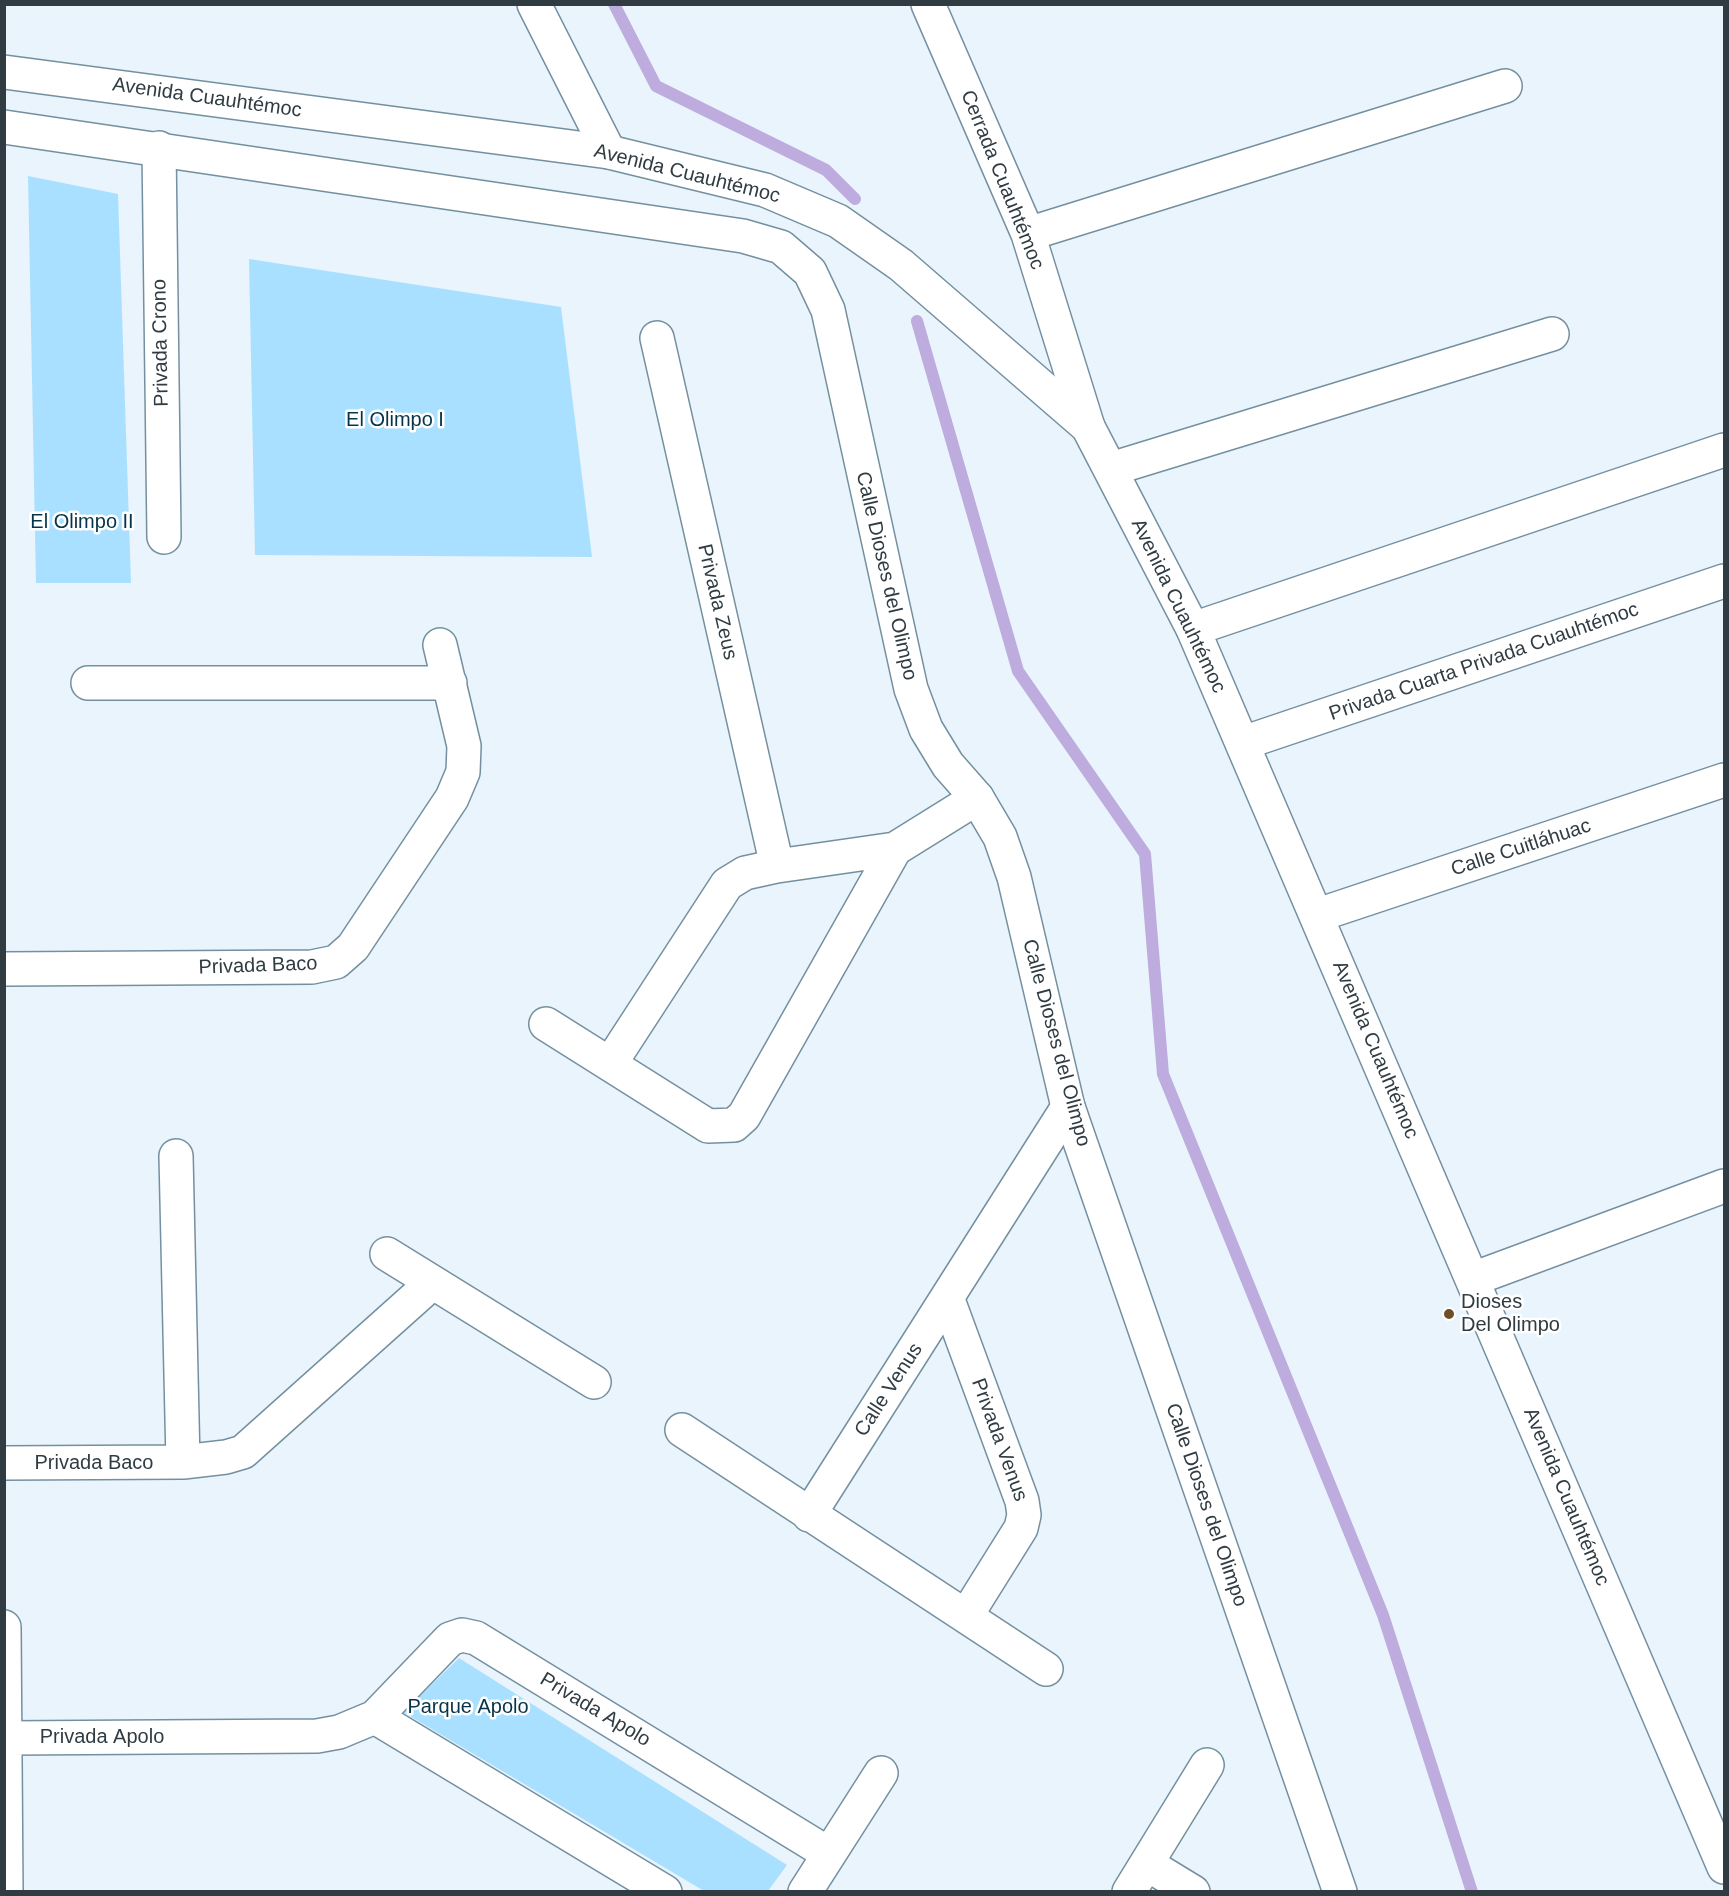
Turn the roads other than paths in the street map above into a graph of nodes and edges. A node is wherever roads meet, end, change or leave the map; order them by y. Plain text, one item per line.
1 (534, 4) edge
2 (928, 4) edge
3 (4, 72) edge
4 (1505, 86) dead end
5 (4, 127) edge
6 (159, 148) junction
7 (609, 152) junction
8 (1028, 234) junction
9 (1552, 334) dead end
10 (657, 338) dead end
11 (1088, 427) junction
12 (1725, 450) edge
13 (1111, 469) junction
14 (164, 537) dead end
15 (1725, 581) edge
16 (1193, 629) junction
17 (440, 645) dead end
18 (88, 683) dead end
19 (450, 683) junction
20 (1243, 743) junction
21 (1725, 780) edge
22 (977, 798) junction
23 (895, 849) junction
24 (777, 866) junction
25 (1318, 915) junction
26 (4, 969) edge
27 (546, 1024) dead end
28 (610, 1065) junction
29 (1068, 1107) junction
30 (176, 1156) dead end
31 (1725, 1186) edge
32 (387, 1254) dead end
33 (1473, 1279) junction
34 (432, 1283) junction
35 (948, 1300) junction
36 (594, 1382) dead end
37 (682, 1430) dead end
38 (183, 1462) junction
39 (4, 1463) edge
40 (809, 1515) junction
41 (966, 1616) junction
42 (4, 1627) edge
43 (1046, 1670) dead end
44 (375, 1718) junction
45 (7, 1738) junction
46 (1207, 1765) dead end
47 (881, 1773) dead end
48 (829, 1854) junction
49 (1147, 1864) junction
50 (1725, 1867) edge
51 (6, 1892) edge
52 (665, 1892) edge
53 (805, 1892) edge
54 (1129, 1892) edge
55 (1193, 1892) edge
56 (1340, 1892) edge

1 - 7 street
2 - 8 street, Cerrada Cuauhtémoc
3 - 7 street, Avenida Cuauhtémoc
4 - 8 street
5 - 6 street
6 - 14 street, Privada Crono
6 - 22 street, Calle Dioses del Olimpo
7 - 11 street, Avenida Cuauhtémoc
8 - 11 street, Cerrada Cuauhtémoc
9 - 13 street
10 - 24 street, Privada Zeus
11 - 13 street, Avenida Cuauhtémoc
12 - 16 street
13 - 16 street, Avenida Cuauhtémoc
15 - 20 street, Privada Cuarta Privada Cuauhtémoc
16 - 20 street, Avenida Cuauhtémoc
17 - 19 street, Privada Baco
18 - 19 street
19 - 26 street, Privada Baco
20 - 25 street, Avenida Cuauhtémoc
21 - 25 street, Calle Cuitláhuac
22 - 23 street
22 - 29 street, Calle Dioses del Olimpo
23 - 24 street
23 - 28 street
24 - 28 street
25 - 33 street, Avenida Cuauhtémoc
27 - 28 street
29 - 35 street, Calle Venus
29 - 56 street, Calle Dioses del Olimpo
30 - 38 street, Privada Baco
31 - 33 street
32 - 34 street
33 - 50 street, Avenida Cuauhtémoc
34 - 36 street
34 - 38 street, Privada Baco
35 - 40 street, Calle Venus
35 - 41 street, Privada Venus
37 - 40 street
38 - 39 street, Privada Baco
40 - 41 street
41 - 43 street
42 - 45 street
44 - 45 street, Privada Apolo
44 - 48 street, Privada Apolo
44 - 52 street
45 - 51 street
46 - 49 street
47 - 48 street
48 - 53 street
49 - 54 street
49 - 55 street

